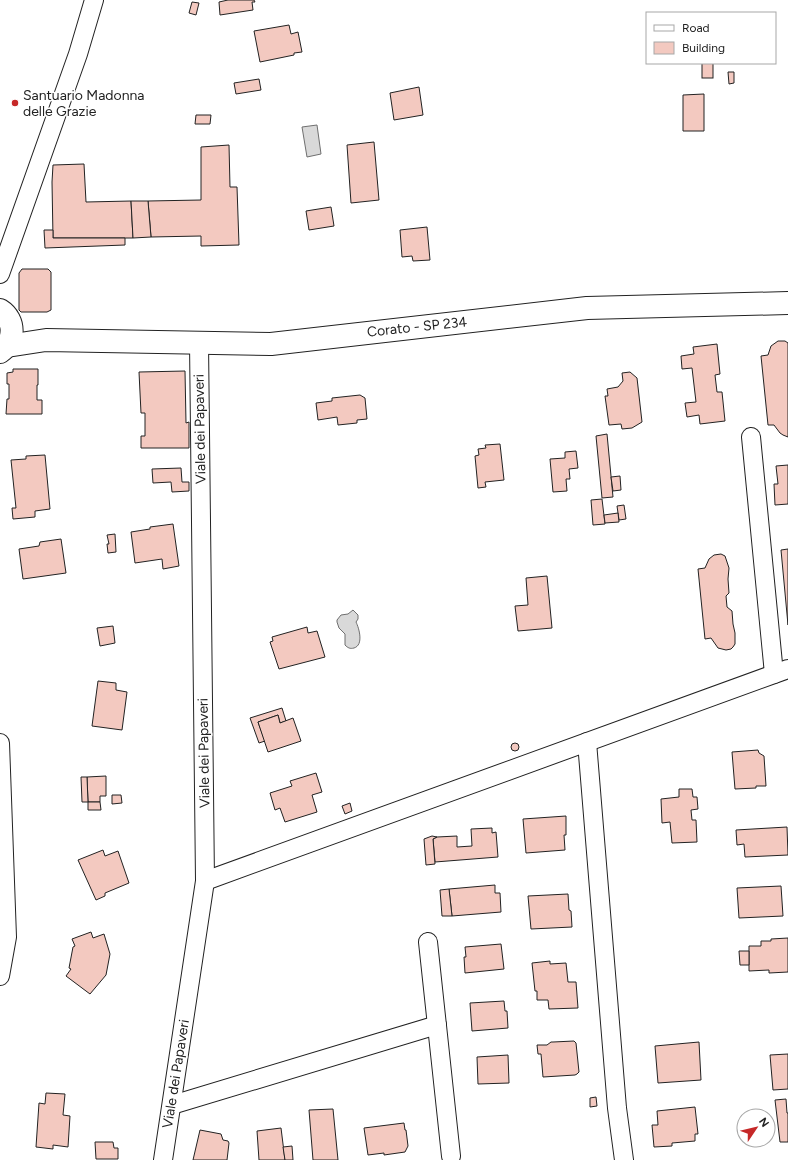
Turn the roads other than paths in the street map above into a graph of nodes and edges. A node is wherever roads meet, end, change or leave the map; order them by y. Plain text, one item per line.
1 (94, 0) edge
2 (0, 274) edge
3 (788, 302) edge
4 (3, 311) edge
5 (46, 340) junction
6 (199, 342) junction
7 (3, 349) edge
8 (751, 437) dead end
9 (781, 672) edge
10 (588, 742) junction
11 (0, 743) edge
12 (2, 846) edge
13 (205, 881) junction
14 (428, 942) dead end
15 (0, 976) edge
16 (437, 1025) junction
17 (172, 1105) junction
18 (451, 1156) dead end
19 (163, 1160) edge
20 (624, 1160) edge

1 - 2 street
3 - 6 main road, Corato - SP 234
4 - 5 main road, Corato - SP 234
4 - 7 main road, Corato - SP 234
5 - 6 main road, Corato - SP 234
5 - 7 main road, Corato - SP 234
6 - 13 street, Viale dei Papaveri
8 - 9 street
9 - 10 street
10 - 13 street
10 - 20 street
11 - 12 street
12 - 15 street
13 - 17 street, Viale dei Papaveri
14 - 16 street
16 - 17 street
16 - 18 street
17 - 19 street, Viale dei Papaveri

